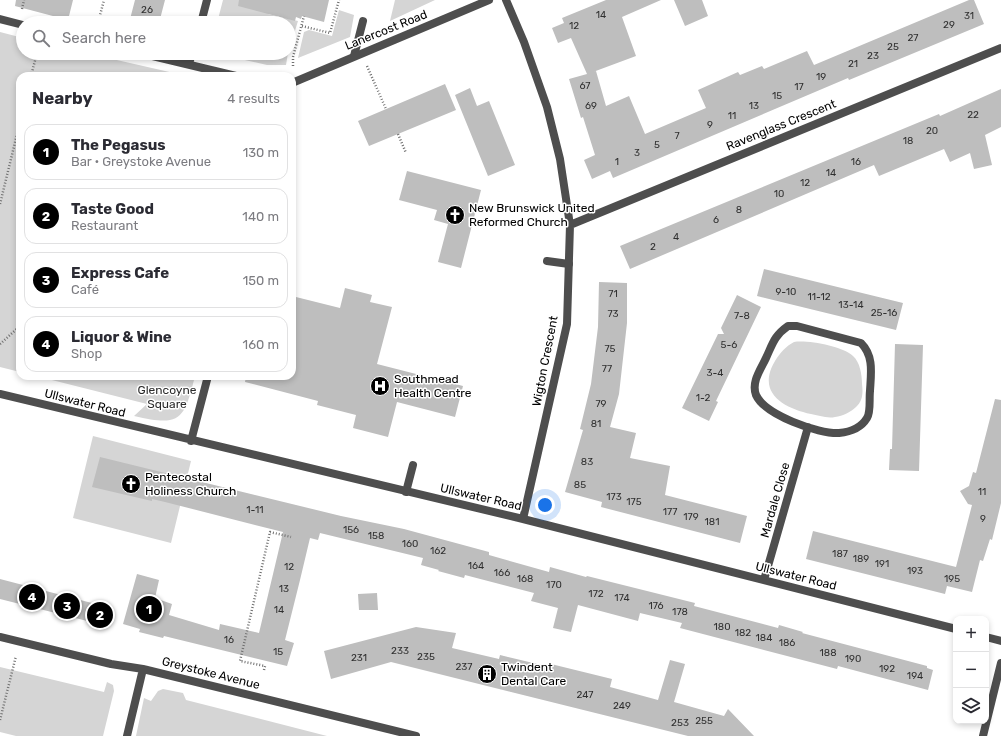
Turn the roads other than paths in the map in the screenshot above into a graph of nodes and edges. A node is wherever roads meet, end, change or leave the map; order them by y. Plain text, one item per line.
1 (208, 0) edge
2 (489, 0) edge
3 (506, 0) edge
4 (203, 16) edge
5 (0, 19) edge
6 (363, 21) dead end
7 (16, 23) edge
8 (1001, 48) edge
9 (358, 54) junction
10 (171, 60) edge
11 (190, 60) edge
12 (189, 64) junction
13 (220, 72) edge
14 (296, 81) edge
15 (570, 225) junction
16 (547, 261) dead end
17 (569, 264) junction
18 (207, 380) edge
19 (0, 394) edge
20 (808, 427) junction
21 (191, 441) junction
22 (413, 465) dead end
23 (406, 492) junction
24 (524, 519) junction
25 (764, 580) junction
26 (953, 628) edge
27 (0, 637) edge
28 (989, 638) edge
29 (1001, 641) edge
30 (1001, 663) edge
31 (143, 669) junction
32 (126, 736) edge
33 (416, 736) edge
34 (983, 736) edge

1 - 4 street
2 - 9 street, Lanercost Road
3 - 15 street, Wigton Crescent
5 - 7 street
6 - 9 street
8 - 15 street, Ravenglass Crescent
9 - 14 street, Lanercost Road
10 - 12 street
11 - 12 street
12 - 13 street
15 - 17 street, Wigton Crescent
16 - 17 street
17 - 24 street, Wigton Crescent
18 - 21 street
19 - 21 street, Ullswater Road
20 - 20 street
20 - 25 street, Mardale Close
21 - 23 street, Ullswater Road
22 - 23 street
23 - 24 street, Ullswater Road
24 - 25 street, Ullswater Road
25 - 26 street, Ullswater Road
27 - 31 street, Greystoke Avenue
28 - 29 street
30 - 34 street
31 - 32 street
31 - 33 street, Greystoke Avenue

